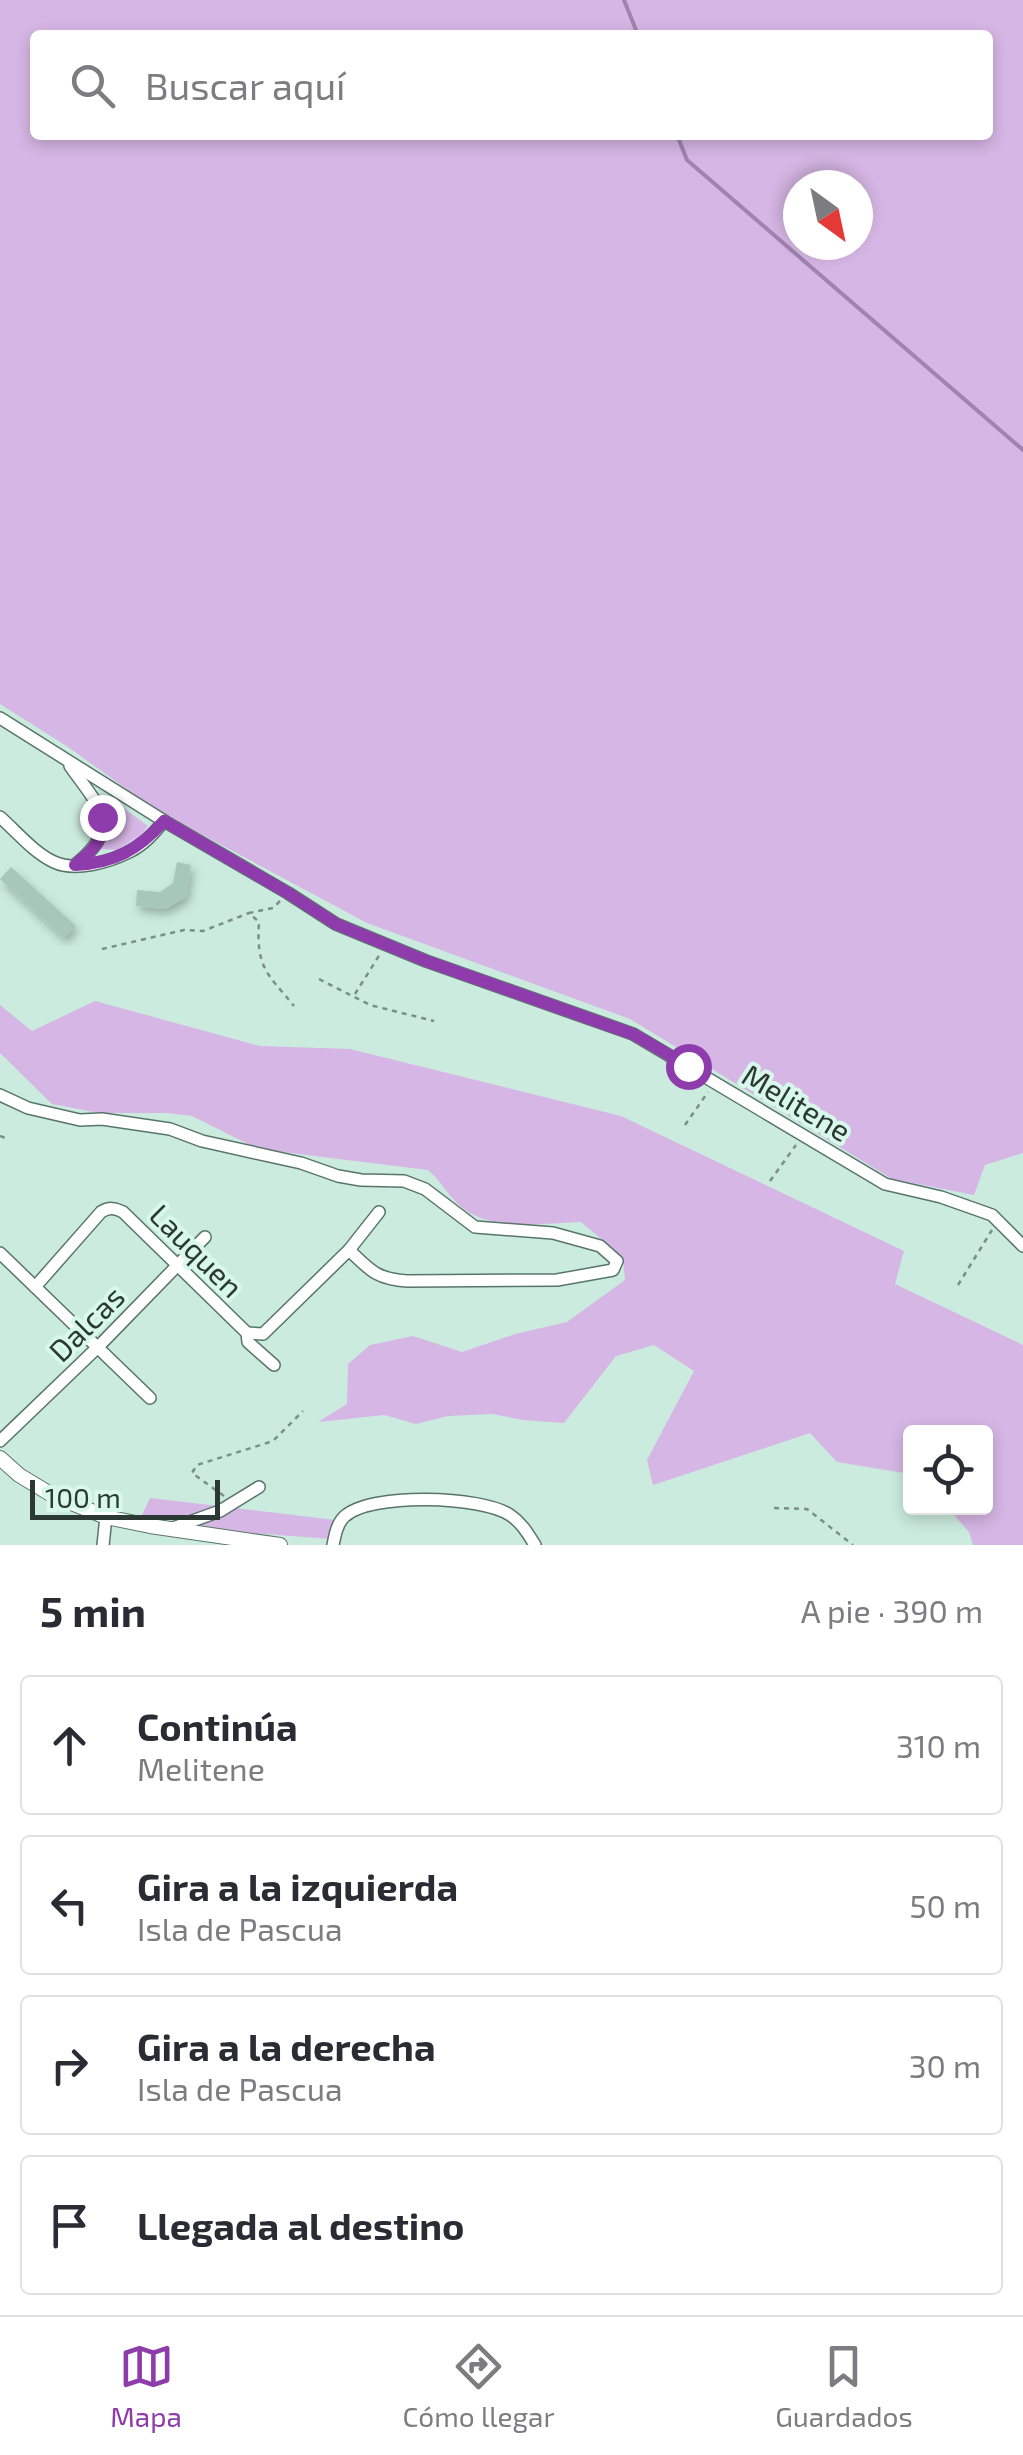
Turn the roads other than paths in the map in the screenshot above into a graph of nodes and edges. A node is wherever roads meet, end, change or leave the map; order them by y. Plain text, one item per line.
1 (0, 718) edge
2 (65, 759) junction
3 (0, 817) edge
4 (164, 821) junction
5 (75, 865) junction
6 (0, 1095) edge
7 (379, 1212) dead end
8 (205, 1237) dead end
9 (1023, 1246) edge
10 (348, 1250) junction
11 (0, 1253) edge
12 (178, 1265) junction
13 (35, 1286) junction
14 (246, 1333) junction
15 (98, 1347) junction
16 (274, 1365) dead end
17 (150, 1398) dead end
18 (0, 1441) edge
19 (0, 1458) edge
20 (259, 1487) dead end
21 (106, 1517) junction
22 (173, 1528) junction
23 (103, 1545) edge
24 (280, 1545) edge
25 (333, 1545) edge
26 (535, 1545) edge

1 - 2 street, Melitene
2 - 4 street, Melitene
2 - 5 street
3 - 5 street
4 - 5 street
4 - 9 street, Melitene
6 - 10 street
7 - 10 street
8 - 12 street, Dalcas
10 - 14 street
11 - 13 street
12 - 13 street, Lauquen
12 - 14 street, Lauquen
12 - 15 street, Dalcas
13 - 15 street
14 - 16 street, Lauquen
15 - 17 street
15 - 18 street, Dalcas
19 - 21 street
20 - 22 street
21 - 22 street
21 - 23 street
22 - 24 street
25 - 26 street

